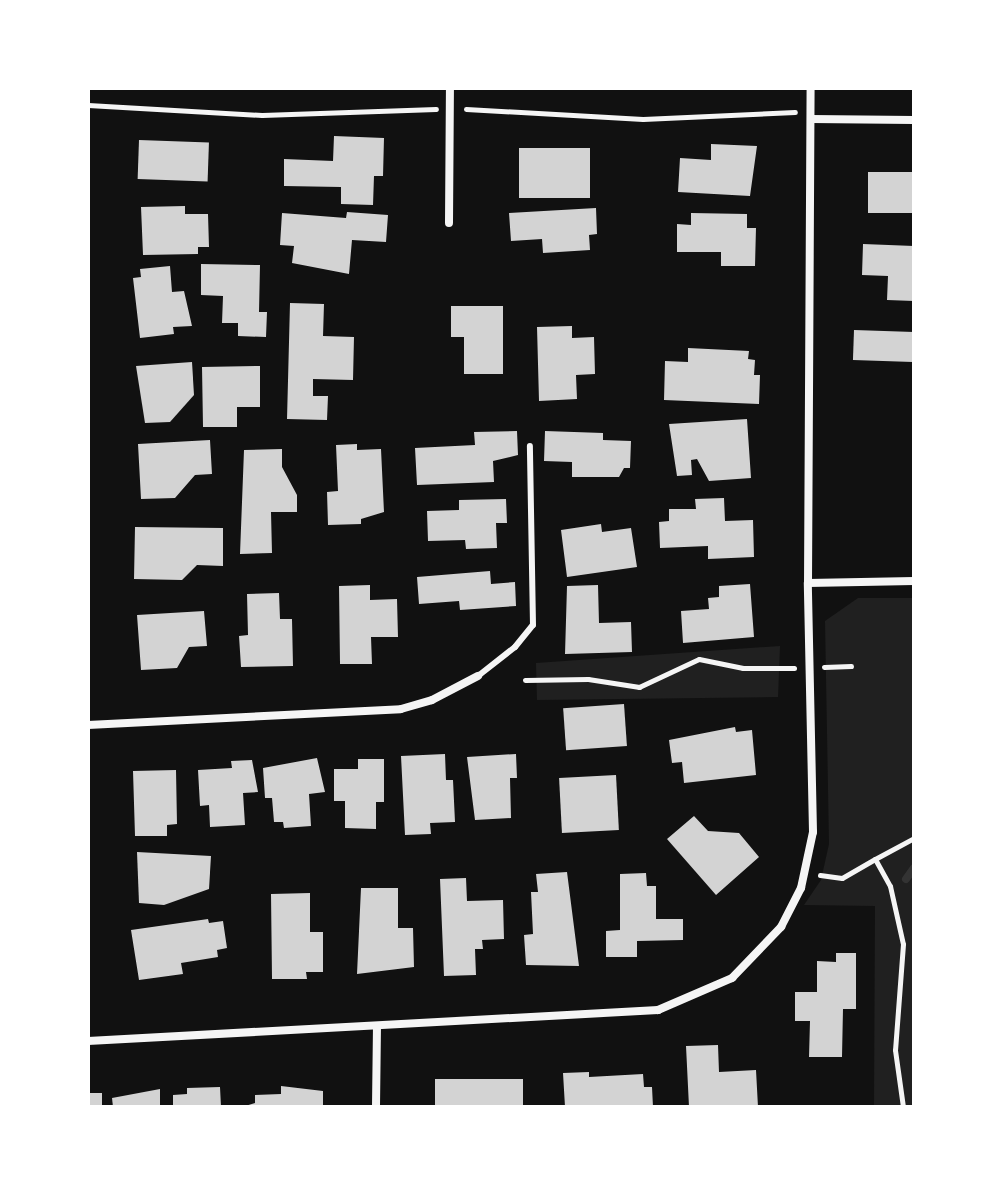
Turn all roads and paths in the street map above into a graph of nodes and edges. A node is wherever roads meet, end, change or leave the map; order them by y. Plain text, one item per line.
1 (450, 88) edge
2 (811, 88) edge
3 (811, 119) junction
4 (914, 120) edge
5 (449, 223) dead end
6 (530, 446) dead end
7 (914, 581) edge
8 (808, 583) junction
9 (851, 666) dead end
10 (810, 667) junction
11 (478, 676) joint
12 (525, 680) dead end
13 (88, 725) edge
14 (914, 838) edge
15 (875, 859) junction
16 (806, 871) junction
17 (377, 1026) junction
18 (88, 1041) edge
19 (376, 1107) edge
20 (903, 1107) edge

1 - 5 street
2 - 3 street
3 - 4 street
3 - 8 street
6 - 11 lane
7 - 8 street
8 - 10 street
9 - 10 path
10 - 12 path
10 - 16 street
11 - 13 street
14 - 15 path
15 - 16 path
15 - 20 path
16 - 17 street
17 - 18 street
17 - 19 street

